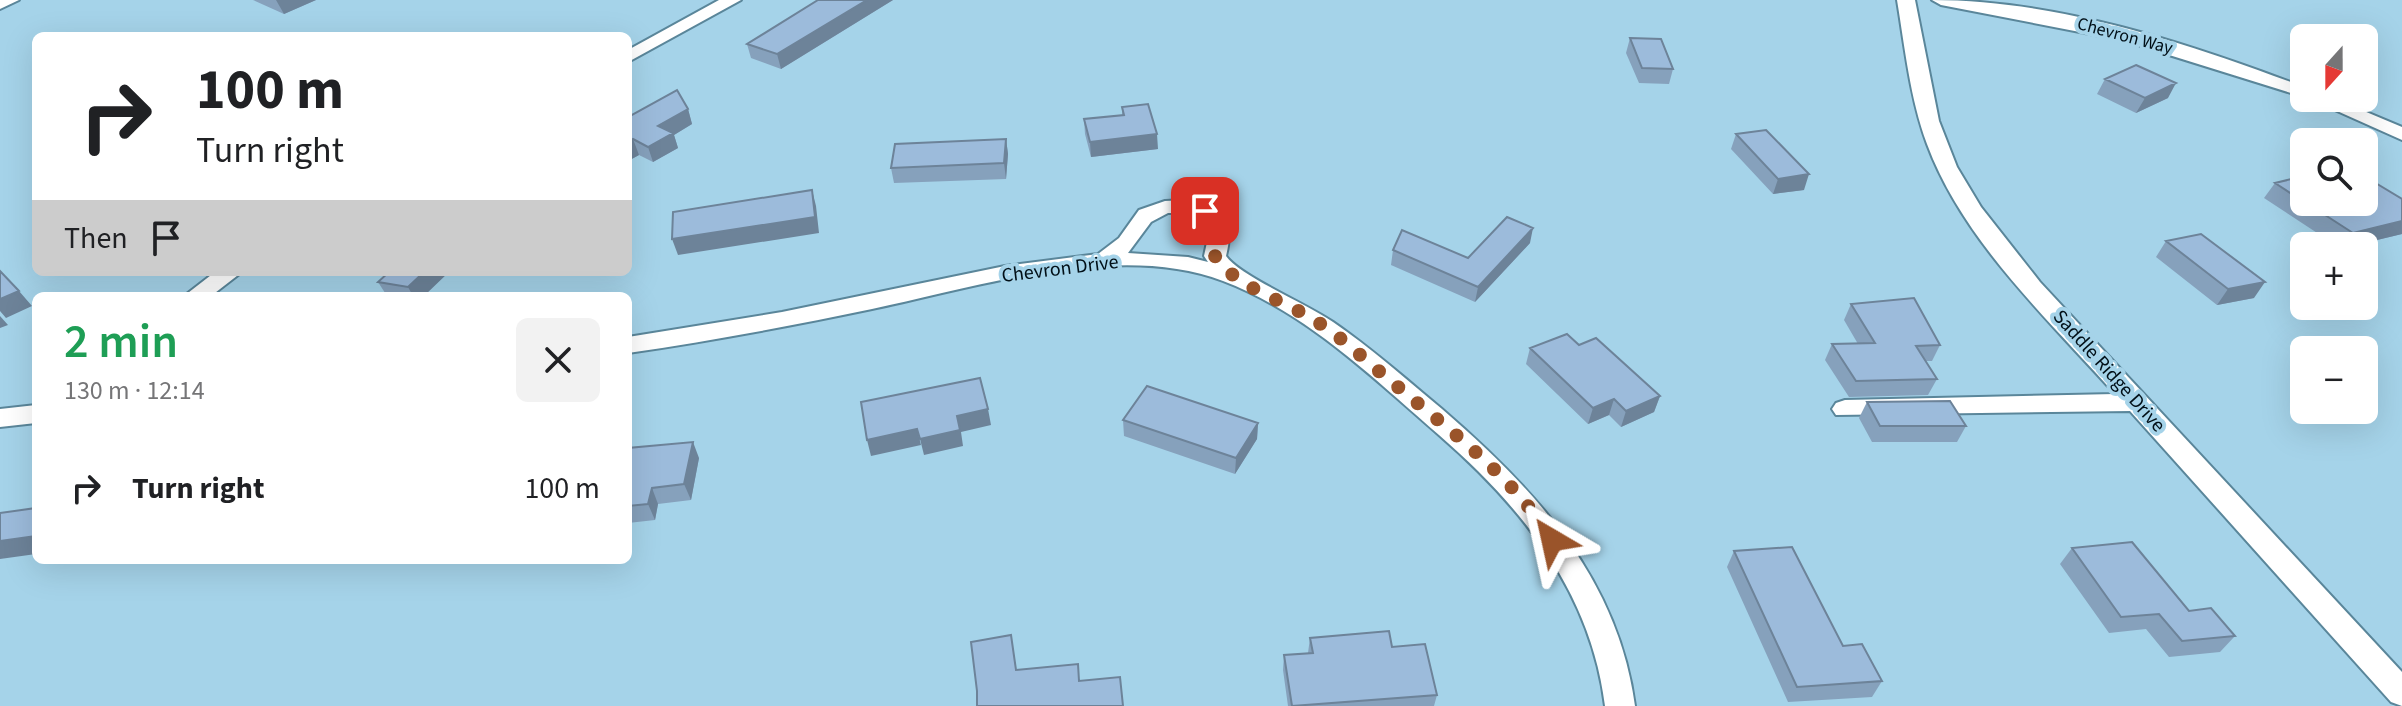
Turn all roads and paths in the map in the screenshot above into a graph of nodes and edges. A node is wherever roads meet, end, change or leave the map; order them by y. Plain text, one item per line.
1 (10, 0) edge
2 (732, 0) edge
3 (1906, 0) edge
4 (1941, 0) edge
5 (0, 4) edge
6 (632, 55) edge
7 (2290, 88) edge
8 (2350, 112) edge
9 (2402, 134) edge
10 (1104, 260) junction
11 (1227, 274) junction
12 (225, 276) edge
13 (201, 292) edge
14 (632, 344) edge
15 (2137, 402) junction
16 (1845, 409) dead end
17 (32, 414) edge
18 (0, 418) edge
19 (2402, 693) edge
20 (1620, 706) edge

1 - 5 street
2 - 6 street
3 - 15 street, Saddle Ridge Drive
4 - 7 street, Chevron Way
8 - 9 street
10 - 11 street, Chevron Drive
10 - 11 street
10 - 14 street, Chevron Drive
11 - 20 street, Chevron Drive
12 - 13 street
15 - 16 street
15 - 19 street, Saddle Ridge Drive
17 - 18 street

